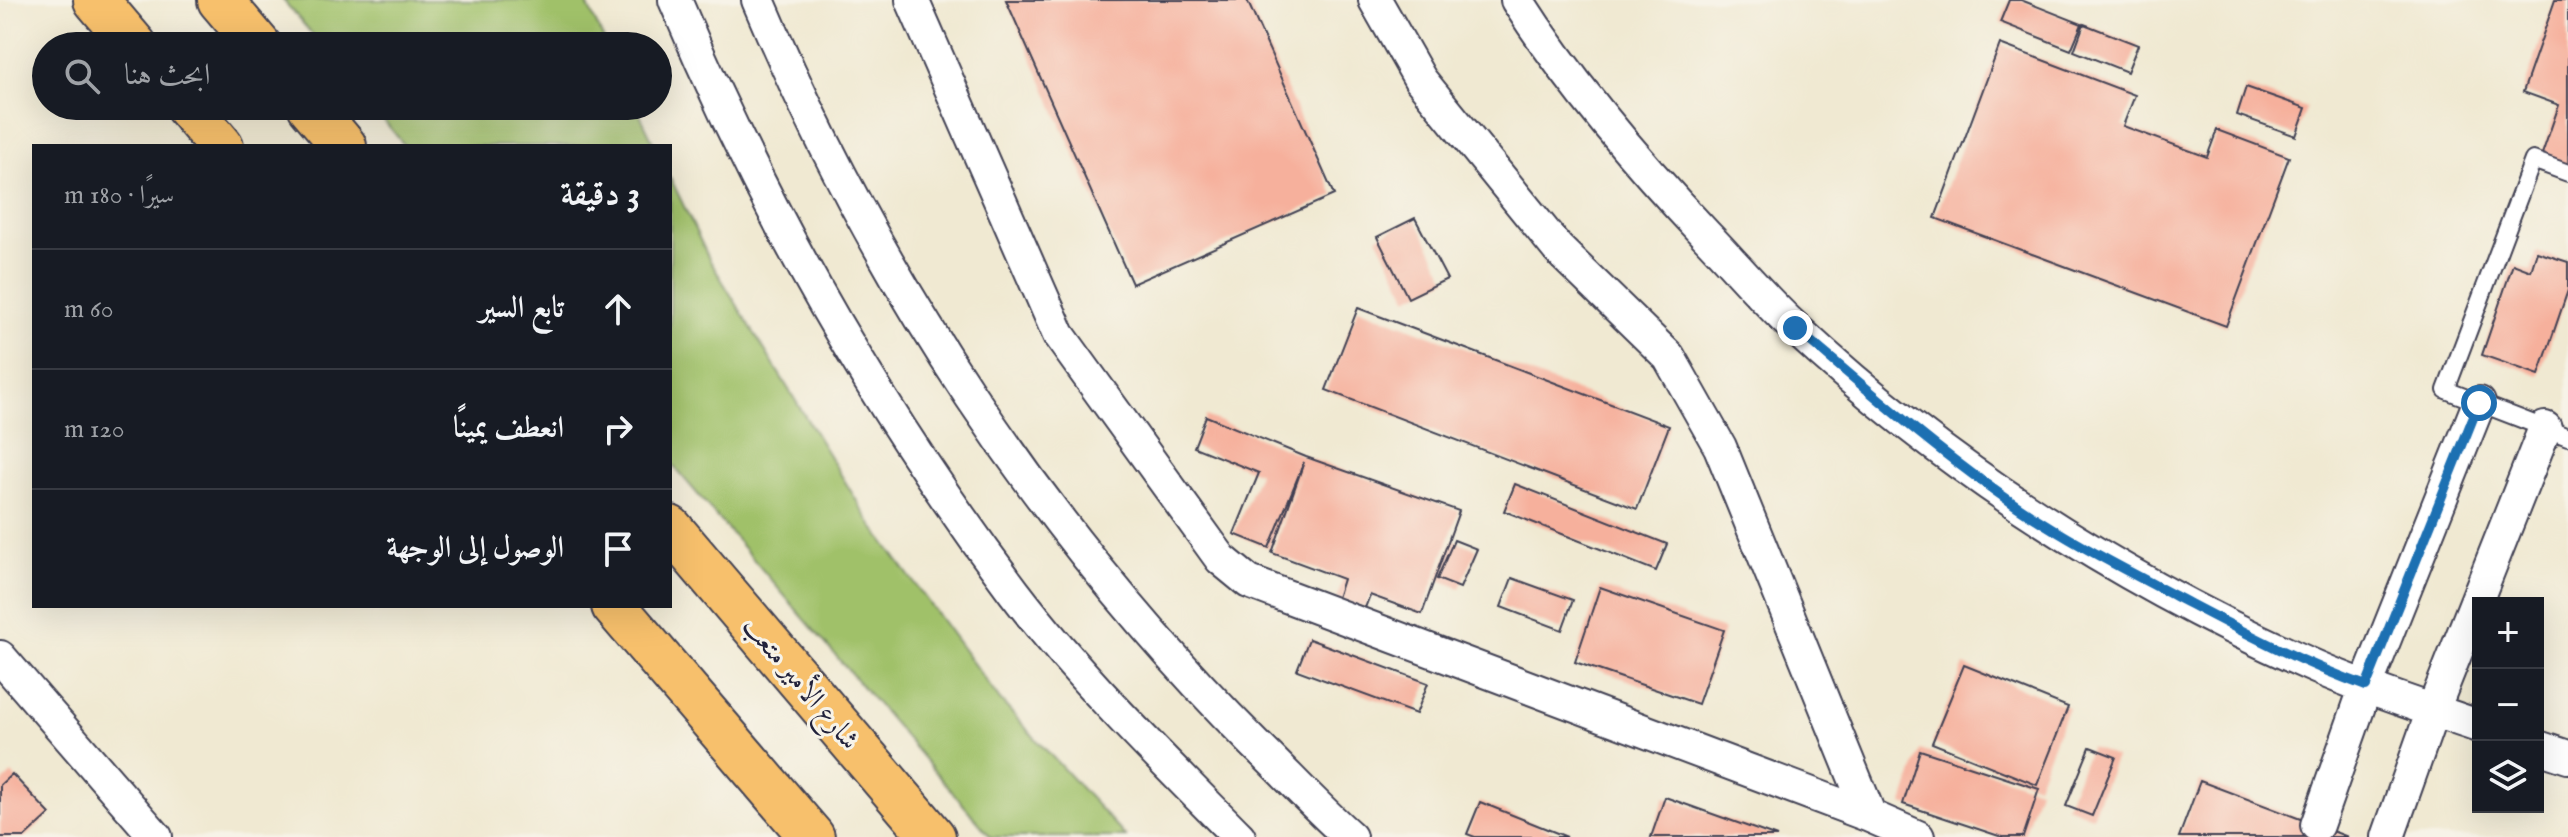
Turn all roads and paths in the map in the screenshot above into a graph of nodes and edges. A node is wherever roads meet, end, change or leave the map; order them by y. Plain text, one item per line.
1 (96, 0) edge
2 (220, 0) edge
3 (675, 0) edge
4 (758, 0) edge
5 (912, 0) edge
6 (1375, 0) edge
7 (1517, 0) edge
8 (123, 32) edge
9 (247, 32) edge
10 (199, 120) edge
11 (322, 120) edge
12 (219, 144) edge
13 (342, 144) edge
14 (2568, 173) edge
15 (2479, 403) junction
16 (2556, 433) edge
17 (672, 530) edge
18 (616, 608) edge
19 (0, 657) edge
20 (2366, 686) junction
21 (2433, 710) junction
22 (2472, 724) edge
23 (2544, 749) edge
24 (2568, 757) edge
25 (1870, 816) junction
26 (2317, 825) dead end
27 (156, 837) edge
28 (812, 837) edge
29 (933, 837) edge
30 (1239, 837) edge
31 (1350, 837) edge
32 (1918, 837) edge
33 (2388, 837) edge

1 - 8 main road
2 - 9 main road
3 - 30 street
4 - 31 street
5 - 25 street
6 - 25 street
7 - 20 street
10 - 12 main road
11 - 13 main road
14 - 15 lane
15 - 16 lane
15 - 20 street
16 - 21 street
17 - 29 main road, شارع الأمير متعب
18 - 28 main road
19 - 27 street
20 - 21 street
20 - 26 street
21 - 22 street
21 - 33 street
23 - 24 street
25 - 32 street

